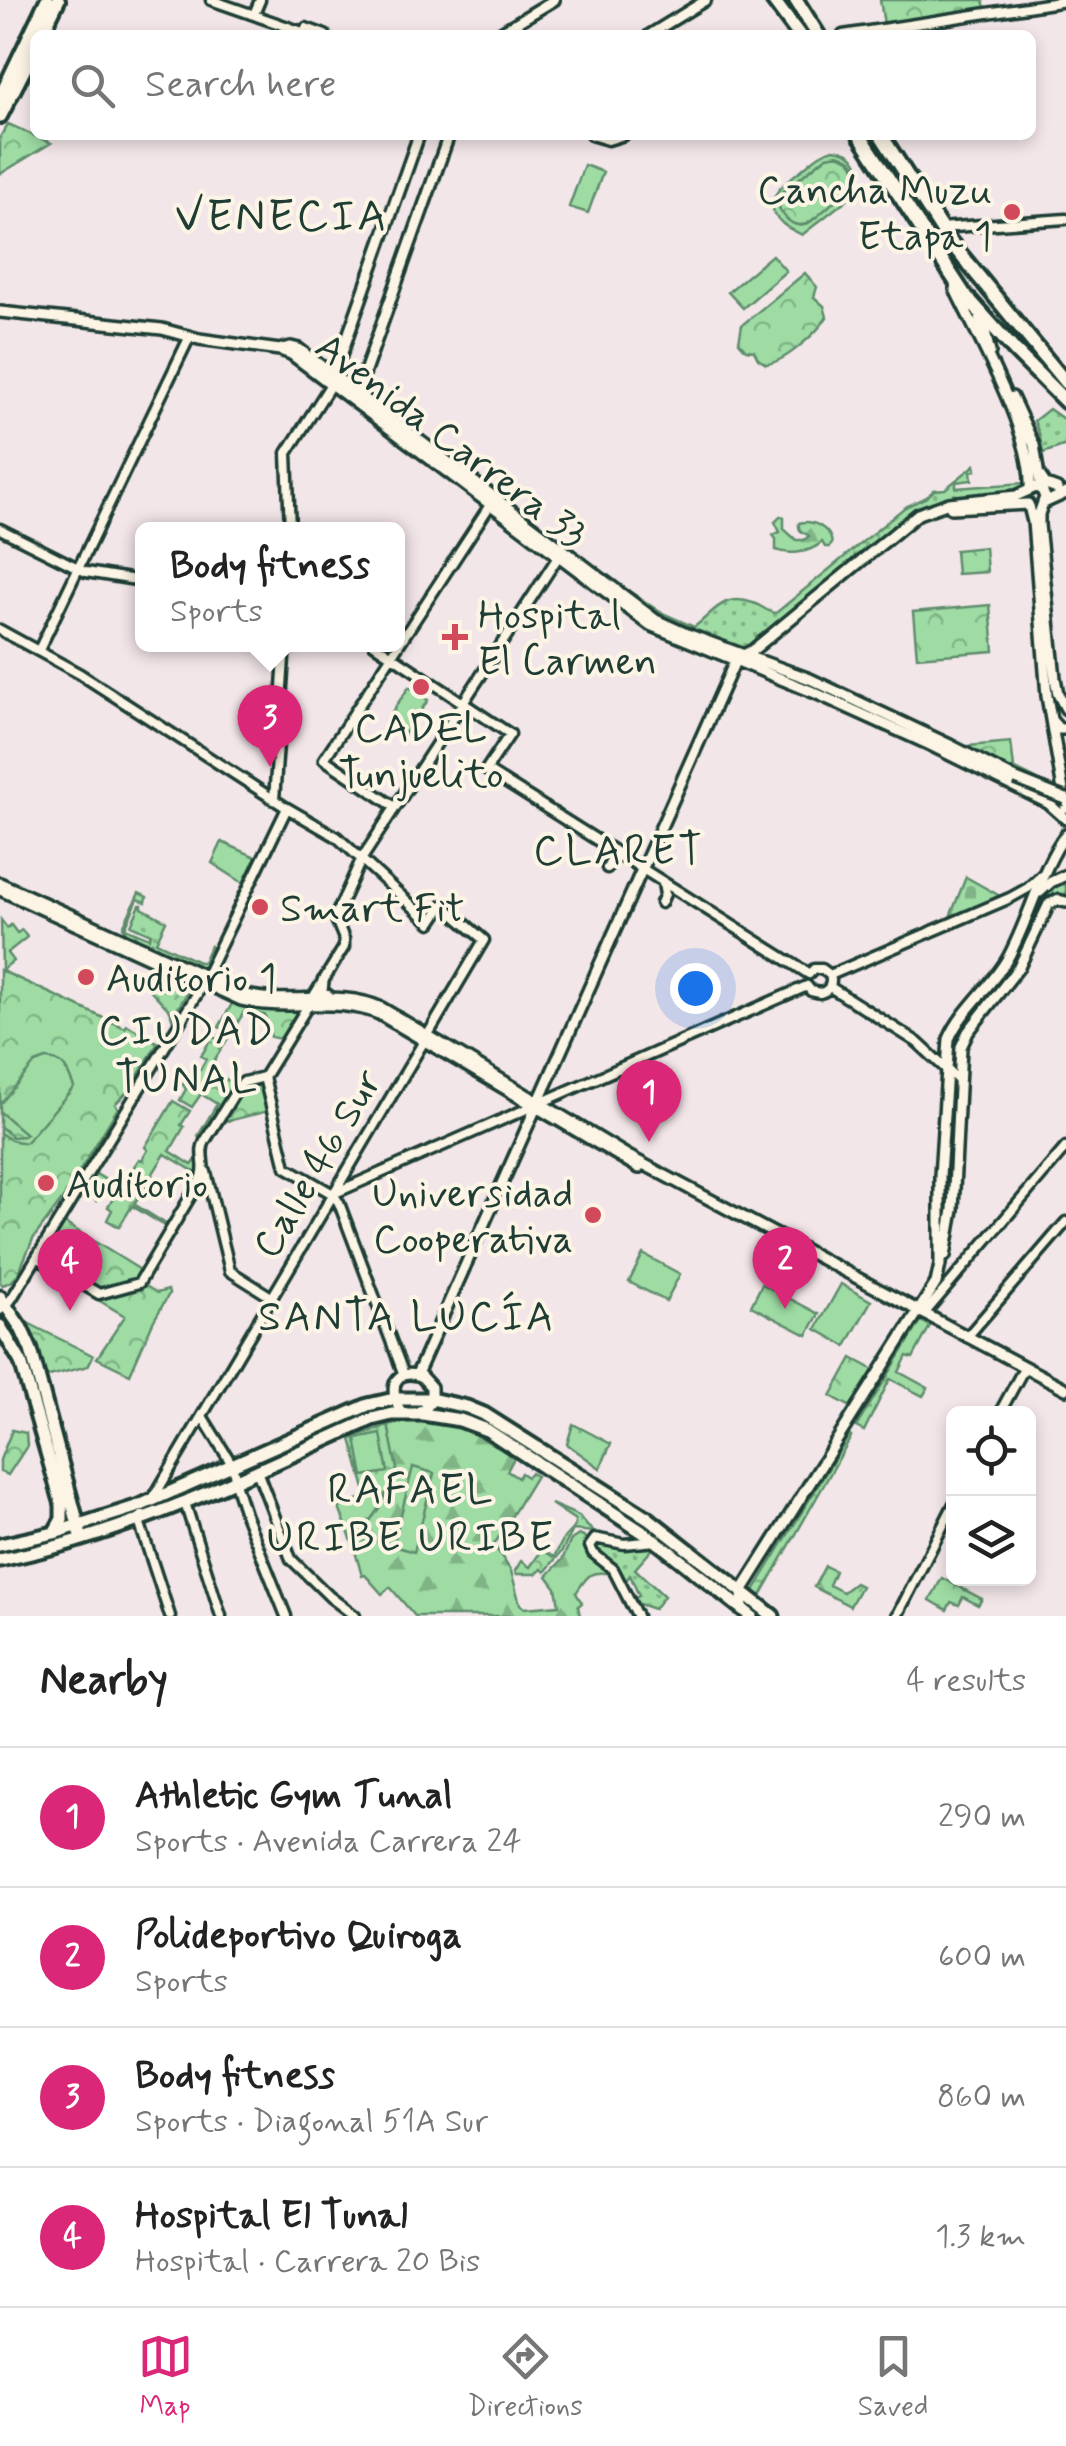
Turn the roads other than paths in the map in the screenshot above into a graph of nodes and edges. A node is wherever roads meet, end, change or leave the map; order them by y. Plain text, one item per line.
1 (211, 0) edge
2 (226, 0) edge
3 (554, 0) edge
4 (564, 0) edge
5 (706, 0) edge
6 (773, 0) edge
7 (797, 0) edge
8 (986, 0) edge
9 (52, 1) edge
10 (1066, 1) edge
11 (253, 8) edge
12 (988, 12) junction
13 (36, 30) edge
14 (45, 30) edge
15 (47, 30) edge
16 (300, 30) edge
17 (312, 30) edge
18 (504, 30) edge
19 (522, 30) edge
20 (656, 30) edge
21 (794, 30) edge
22 (815, 30) edge
23 (875, 30) edge
24 (30, 42) edge
25 (30, 59) edge
26 (30, 71) edge
27 (0, 84) edge
28 (0, 98) edge
29 (2, 120) edge
30 (416, 140) edge
31 (446, 140) edge
32 (863, 140) edge
33 (884, 140) edge
34 (1066, 219) edge
35 (940, 228) junction
36 (940, 259) junction
37 (963, 306) junction
38 (0, 312) edge
39 (190, 336) junction
40 (1053, 360) dead end
41 (332, 380) junction
42 (1065, 393) edge
43 (357, 394) junction
44 (345, 395) junction
45 (1037, 465) junction
46 (1063, 490) edge
47 (1038, 494) junction
48 (490, 500) junction
49 (1028, 505) junction
50 (290, 522) edge
51 (0, 529) edge
52 (558, 557) junction
53 (78, 569) junction
54 (135, 580) edge
55 (0, 630) edge
56 (405, 635) edge
57 (766, 646) junction
58 (39, 650) junction
59 (284, 652) edge
60 (386, 652) edge
61 (395, 652) edge
62 (392, 656) junction
63 (743, 658) junction
64 (770, 664) junction
65 (463, 702) junction
66 (1066, 709) edge
67 (1051, 719) junction
68 (1066, 732) edge
69 (1057, 752) junction
70 (966, 753) junction
71 (1060, 774) junction
72 (1066, 798) edge
73 (274, 800) junction
74 (396, 806) junction
75 (287, 808) junction
76 (1066, 808) edge
77 (1066, 819) edge
78 (1066, 834) edge
79 (620, 856) junction
80 (360, 860) junction
81 (1048, 867) junction
82 (606, 868) dead end
83 (644, 870) junction
84 (1066, 874) edge
85 (662, 882) junction
86 (0, 886) edge
87 (1036, 897) junction
88 (1066, 902) edge
89 (661, 903) dead end
90 (808, 974) junction
91 (830, 975) junction
92 (204, 981) junction
93 (323, 981) junction
94 (807, 986) junction
95 (830, 988) junction
96 (330, 997) junction
97 (311, 1001) junction
98 (426, 1037) junction
99 (952, 1074) junction
100 (264, 1077) junction
101 (521, 1099) junction
102 (538, 1104) junction
103 (519, 1112) junction
104 (1066, 1147) edge
105 (204, 1167) junction
106 (209, 1186) junction
107 (197, 1188) junction
108 (333, 1194) junction
109 (1066, 1222) edge
110 (38, 1257) junction
111 (18, 1289) junction
112 (271, 1297) junction
113 (2, 1304) edge
114 (921, 1314) junction
115 (0, 1326) edge
116 (21, 1328) junction
117 (968, 1336) junction
118 (1023, 1370) junction
119 (404, 1375) junction
120 (426, 1383) junction
121 (1066, 1391) edge
122 (396, 1400) junction
123 (1003, 1406) edge
124 (202, 1416) junction
125 (233, 1466) junction
126 (257, 1471) junction
127 (235, 1481) junction
128 (151, 1502) junction
129 (185, 1504) junction
130 (946, 1519) edge
131 (82, 1520) junction
132 (139, 1521) junction
133 (54, 1533) junction
134 (656, 1540) junction
135 (0, 1546) edge
136 (46, 1549) junction
137 (0, 1560) edge
138 (744, 1602) edge
139 (170, 1616) edge
140 (222, 1616) edge
141 (286, 1616) edge
142 (354, 1616) edge
143 (638, 1616) edge
144 (773, 1616) edge
145 (896, 1616) edge

1 - 11 street
2 - 11 street
3 - 18 main road
4 - 19 main road
5 - 20 street
6 - 21 highway
7 - 22 highway
8 - 12 street
9 - 13 highway
9 - 14 highway
9 - 15 highway
9 - 27 highway
10 - 12 street
11 - 16 street
11 - 17 street
12 - 23 street
24 - 28 highway
25 - 29 highway
26 - 29 highway
30 - 41 main road
31 - 43 main road
32 - 36 highway
33 - 35 highway
34 - 35 street
35 - 42 highway
36 - 37 main road
36 - 42 highway
37 - 45 main road
37 - 47 main road
38 - 39 main road, Avenida Carrera 33
39 - 41 main road, Avenida Carrera 33
39 - 53 street
40 - 42 highway
41 - 43 main road, Avenida Carrera 33
41 - 44 main road, Avenida Carrera 33
41 - 50 street
43 - 44 main road
43 - 48 main road, Avenida Carrera 33
44 - 48 main road, Avenida Carrera 33
45 - 46 main road
45 - 47 main road
46 - 47 main road
47 - 49 main road
47 - 49 main road
47 - 63 main road
47 - 66 main road
48 - 52 main road, Avenida Carrera 33
48 - 56 street
48 - 63 main road, Avenida Carrera 33
49 - 57 main road
49 - 67 main road
51 - 53 street
52 - 63 main road, Avenida Carrera 33
52 - 65 street
53 - 54 street
53 - 58 street
55 - 58 street
57 - 63 main road
57 - 64 main road
58 - 73 street
59 - 73 street
60 - 62 street
61 - 62 street
62 - 65 street
62 - 74 street
63 - 64 main road, Avenida Carrera 33
63 - 77 main road, Avenida Carrera 33
63 - 83 main road
64 - 70 main road, Avenida Carrera 33
65 - 74 street
65 - 79 street
67 - 68 main road
67 - 69 main road
68 - 69 main road
69 - 71 main road
70 - 71 main road
70 - 72 main road, Avenida Carrera 33, bridge
71 - 76 main road
73 - 75 street
74 - 80 street
75 - 80 street
75 - 92 street
78 - 81 main road
79 - 82 street
79 - 83 street
80 - 93 street
80 - 98 street, Calle 46 Sur
81 - 87 main road
81 - 91 street
83 - 85 street
83 - 102 main road
84 - 87 main road
85 - 89 street
85 - 90 street
86 - 92 main road
87 - 99 main road
88 - 99 main road
90 - 91 street
90 - 94 street
91 - 95 street
92 - 97 main road
92 - 110 street
93 - 96 main road
93 - 97 street
94 - 95 street
94 - 102 street
95 - 99 street
96 - 97 main road
96 - 98 main road
97 - 98 main road
97 - 100 street
98 - 101 main road
98 - 102 main road
98 - 108 street, Calle 46 Sur
99 - 114 main road
99 - 114 main road
100 - 105 street
100 - 108 street
101 - 102 main road
101 - 103 main road
102 - 103 street
102 - 114 main road
102 - 120 main road
103 - 108 street
104 - 114 street
105 - 106 street
105 - 107 street
106 - 107 street
106 - 112 street
107 - 110 street
108 - 112 street, Calle 46 Sur
108 - 119 street
109 - 117 street
110 - 111 street
111 - 113 street
111 - 116 street
112 - 124 street, Calle 46 Sur
113 - 116 main road
114 - 117 main road
114 - 118 main road
114 - 138 main road
115 - 133 main road
116 - 131 main road
117 - 121 main road
118 - 121 main road
118 - 123 street
119 - 120 main road
119 - 122 main road
120 - 122 main road
120 - 138 main road
122 - 125 main road
122 - 126 main road
122 - 134 main road
124 - 125 street
124 - 128 street, Calle 46 Sur
125 - 127 street
125 - 128 main road
126 - 127 main road
126 - 142 street
127 - 129 main road
127 - 141 street
128 - 131 main road
128 - 132 street, Calle 46 Sur
129 - 132 main road
129 - 140 street
130 - 145 street
131 - 133 main road
131 - 136 main road
132 - 136 main road
132 - 139 street
133 - 135 main road
134 - 138 main road
134 - 143 street
136 - 137 main road
138 - 144 main road

